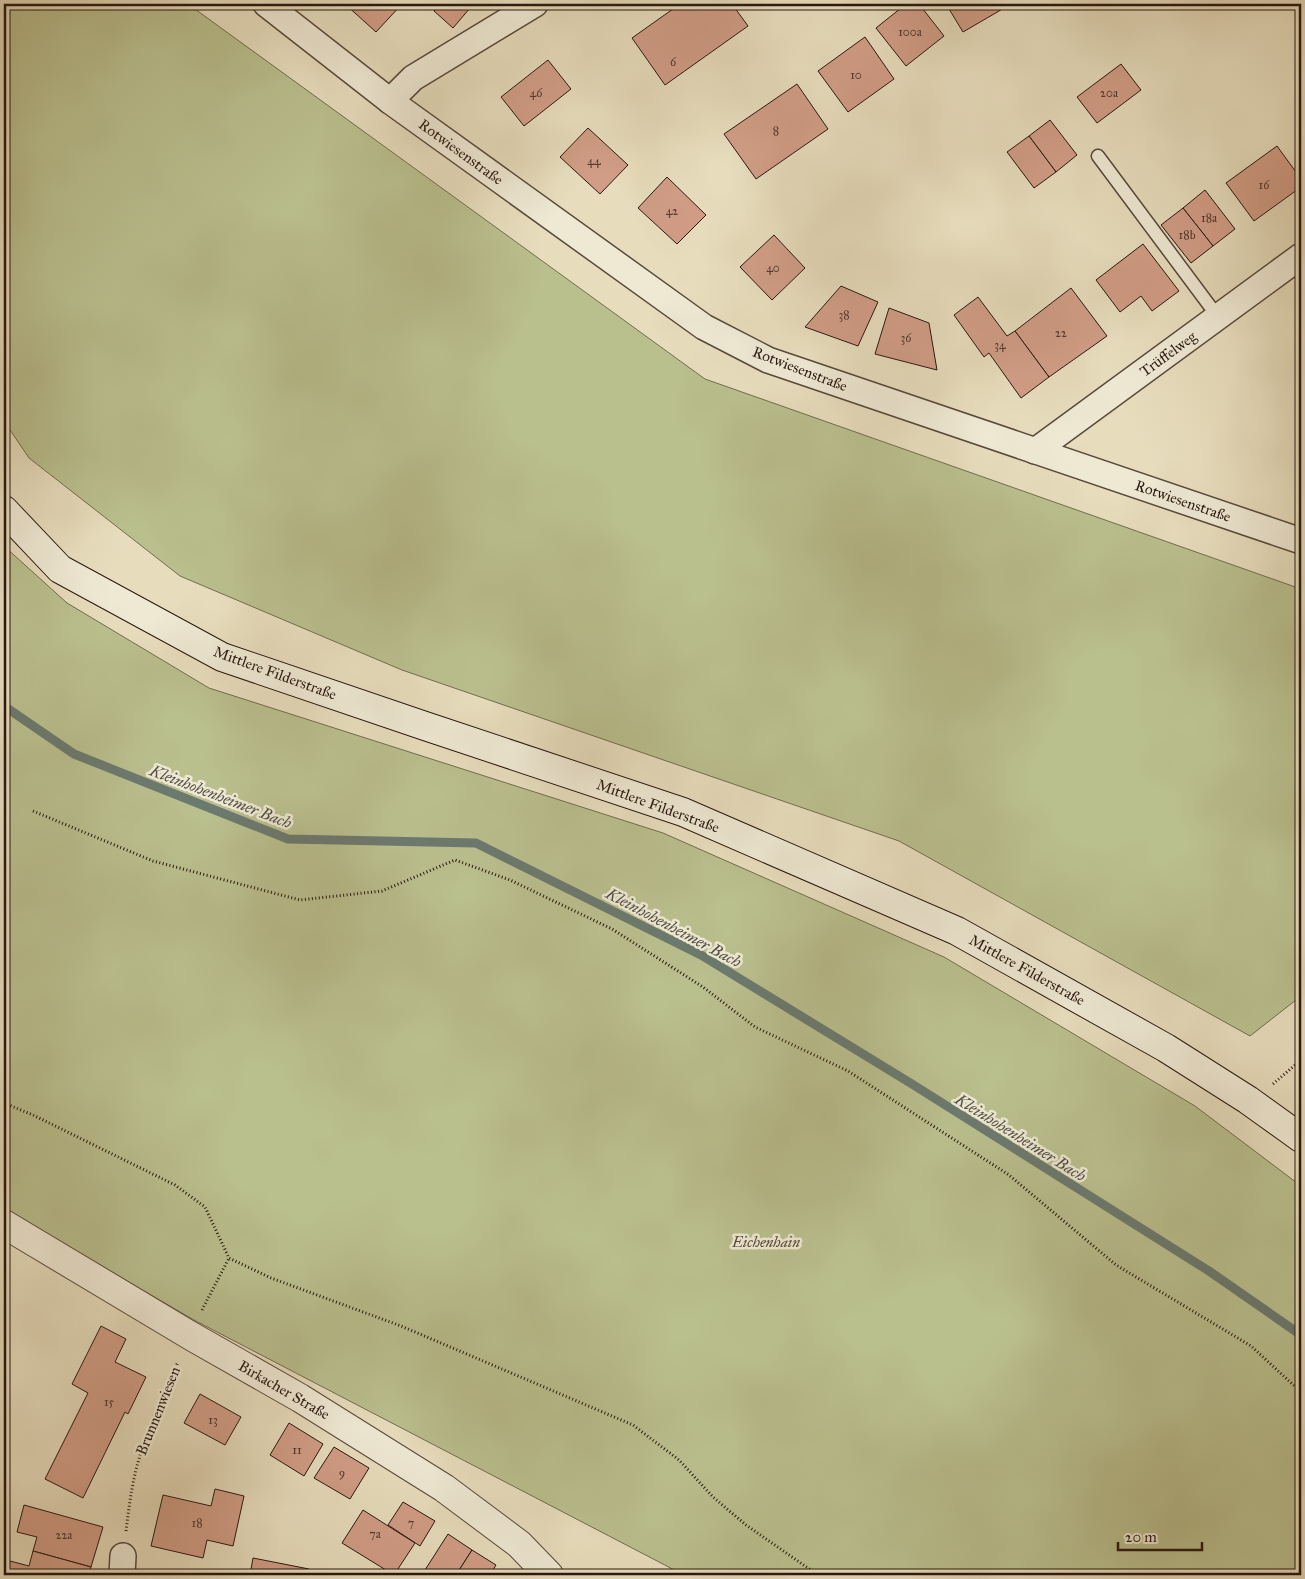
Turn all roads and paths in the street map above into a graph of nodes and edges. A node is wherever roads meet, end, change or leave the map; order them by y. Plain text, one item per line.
1 (266, 4) edge
2 (535, 4) edge
3 (390, 101) junction
4 (1098, 156) dead end
5 (1301, 256) edge
6 (1218, 317) junction
7 (1035, 451) junction
8 (4, 510) edge
9 (1301, 541) edge
10 (33, 811) dead end
11 (1301, 1060) edge
12 (1267, 1090) dead end
13 (4, 1103) edge
14 (1301, 1138) edge
15 (4, 1224) edge
16 (229, 1258) junction
17 (191, 1336) junction
18 (1301, 1392) edge
19 (123, 1566) edge
20 (549, 1575) edge
21 (818, 1575) edge

1 - 3 street, Rotwiesenstraße
2 - 3 street
3 - 7 street, Rotwiesenstraße
4 - 6 lane
5 - 6 street, Trüffelweg
6 - 7 street, Trüffelweg
7 - 9 street, Rotwiesenstraße
8 - 14 main road, Mittlere Filderstraße
10 - 18 path
11 - 12 path
13 - 16 path
15 - 17 main road, Birkacher Straße
16 - 17 path, Brunnenwiesen
16 - 21 path
17 - 19 path, Brunnenwiesen
17 - 20 main road, Birkacher Straße

